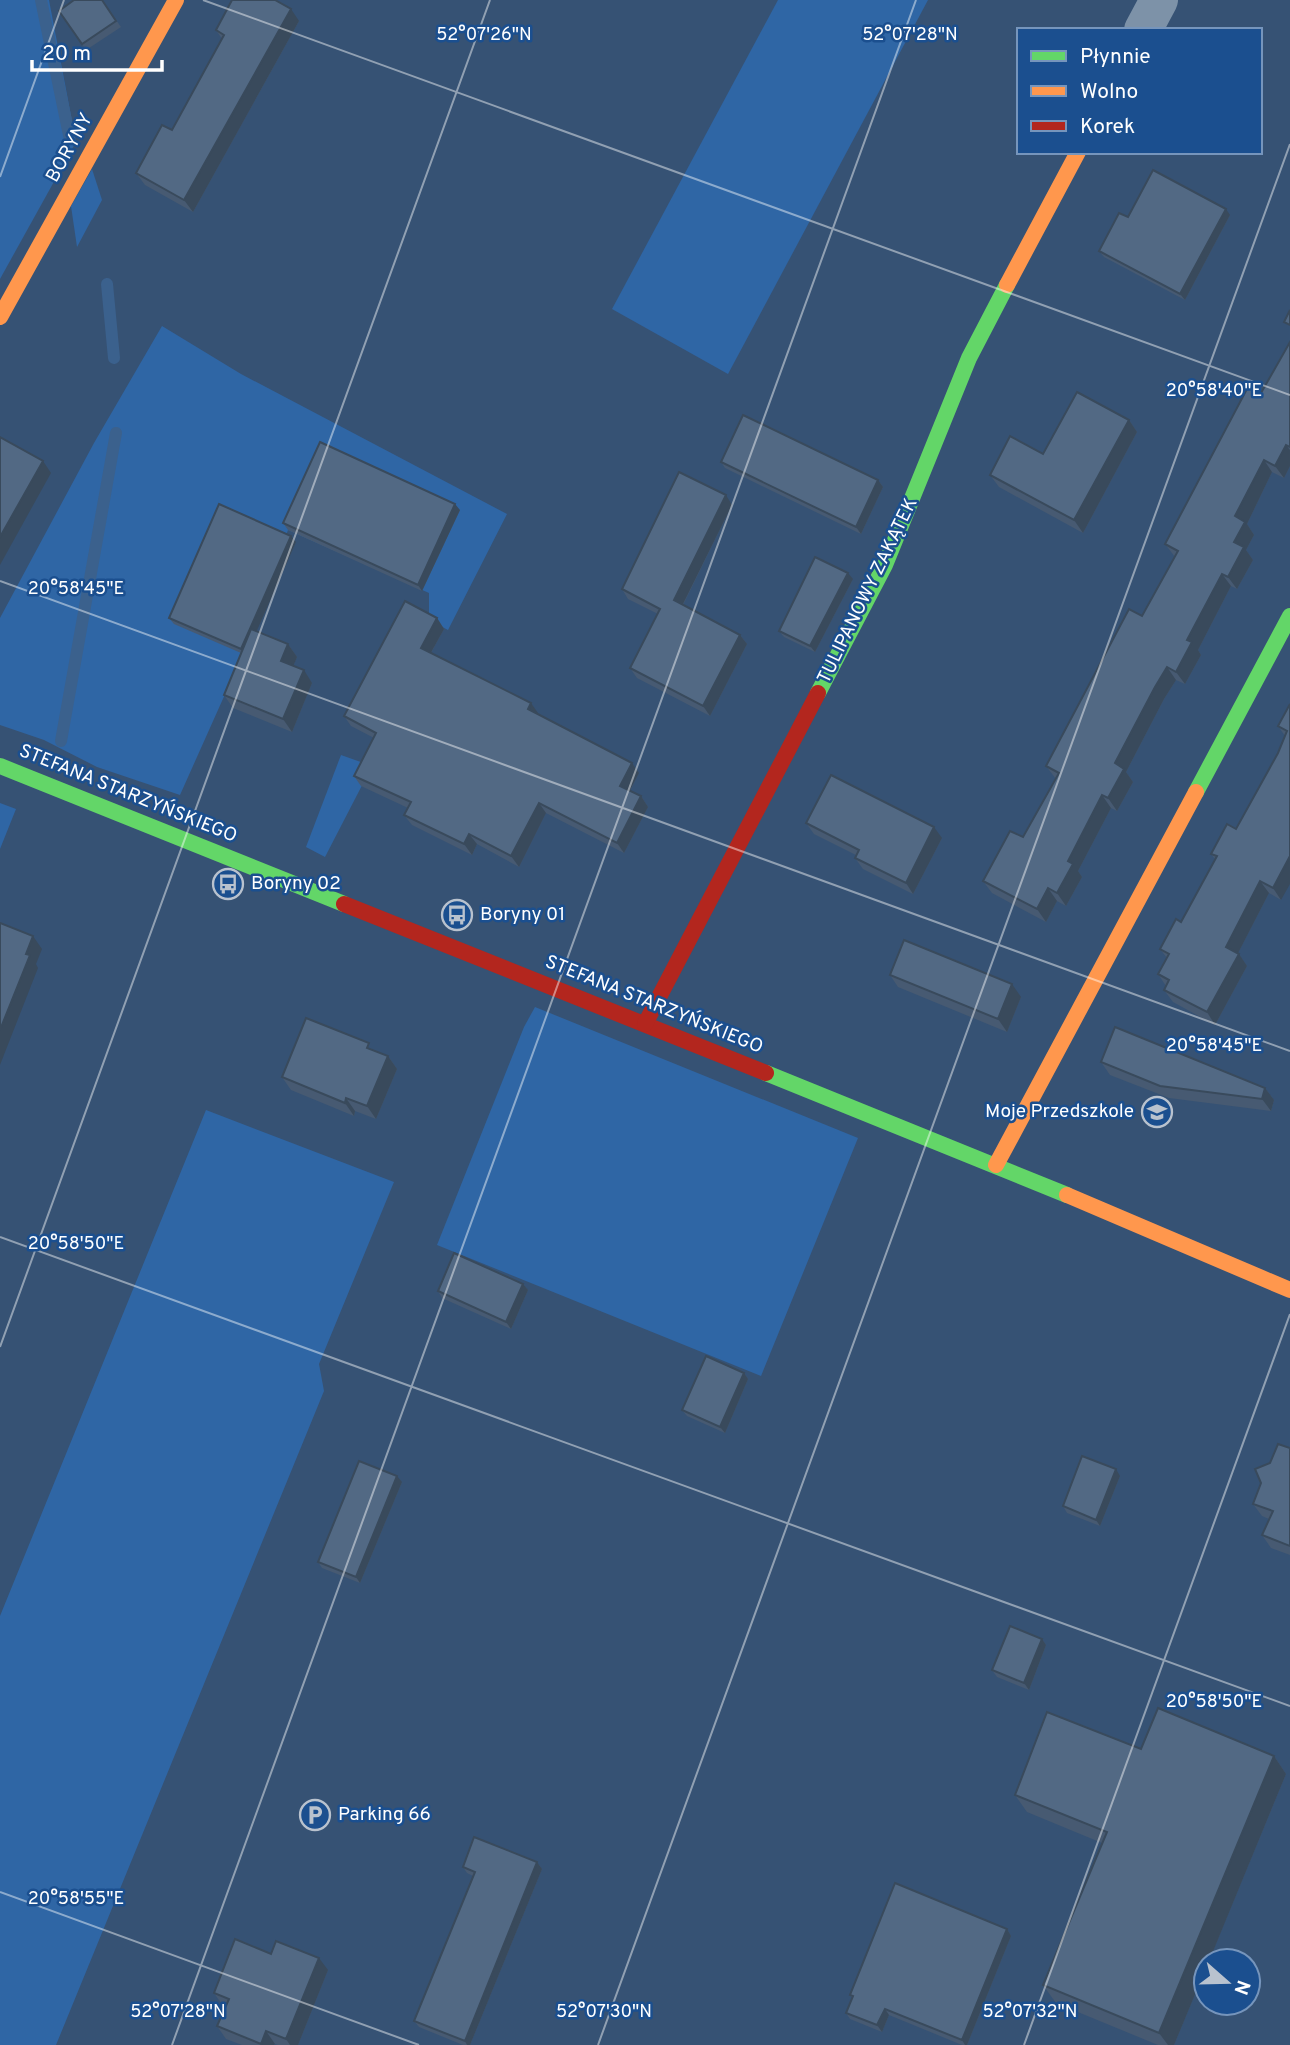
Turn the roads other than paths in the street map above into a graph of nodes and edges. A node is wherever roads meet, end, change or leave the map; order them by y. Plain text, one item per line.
1 (176, 0) edge
2 (1159, 0) edge
3 (1144, 28) edge
4 (1077, 154) edge
5 (0, 317) edge
6 (1290, 617) edge
7 (0, 766) edge
8 (645, 1024) junction
9 (996, 1165) junction
10 (1290, 1290) edge

1 - 5 street, BORYNY
2 - 3 street
4 - 8 street, TULIPANOWY ZAKĄTEK
6 - 9 street
7 - 8 street, STEFANA STARZYŃSKIEGO
8 - 9 street, STEFANA STARZYŃSKIEGO
9 - 10 street, STEFANA STARZYŃSKIEGO

